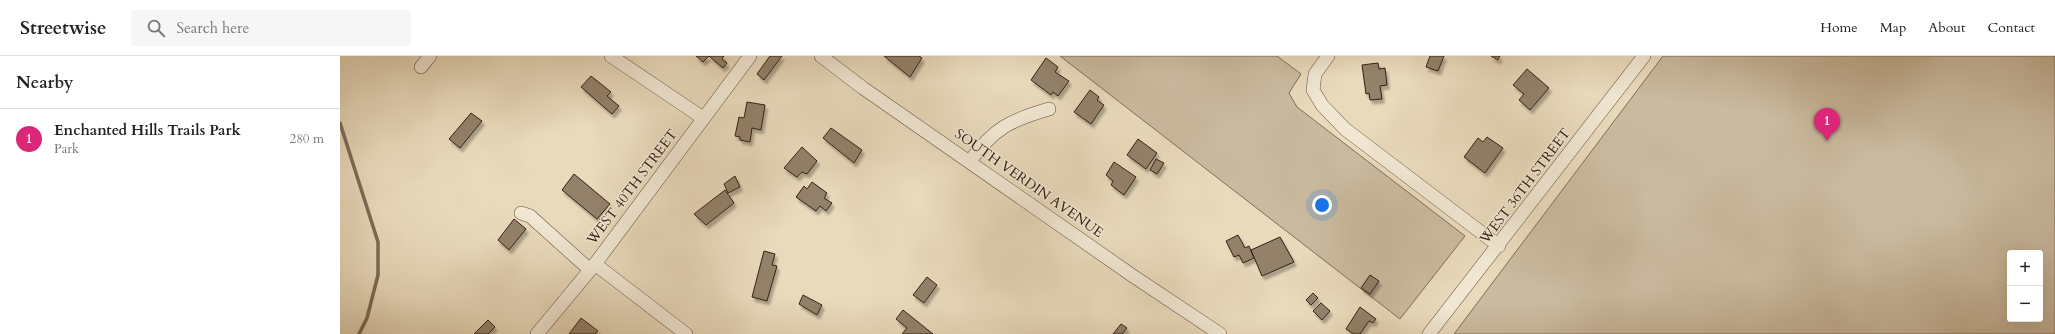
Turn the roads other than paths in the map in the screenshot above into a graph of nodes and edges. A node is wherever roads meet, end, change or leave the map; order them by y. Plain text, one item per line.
1 (430, 56) edge
2 (611, 56) edge
3 (750, 56) edge
4 (821, 56) edge
5 (1644, 56) edge
6 (1327, 58) edge
7 (421, 67) dead end
8 (1049, 109) dead end
9 (704, 118) junction
10 (970, 161) junction
11 (521, 213) dead end
12 (1499, 246) junction
13 (593, 267) junction
14 (537, 334) edge
15 (686, 334) edge
16 (1220, 334) edge
17 (1429, 334) edge

1 - 7 street
2 - 9 street
3 - 9 street, WEST 40TH STREET
4 - 10 street, SOUTH VERDIN AVENUE
5 - 12 street, WEST 36TH STREET
6 - 12 street
8 - 10 street
9 - 13 street, WEST 40TH STREET
10 - 16 street, SOUTH VERDIN AVENUE
11 - 13 street
12 - 17 street, WEST 36TH STREET
13 - 14 street, WEST 40TH STREET
13 - 15 street

